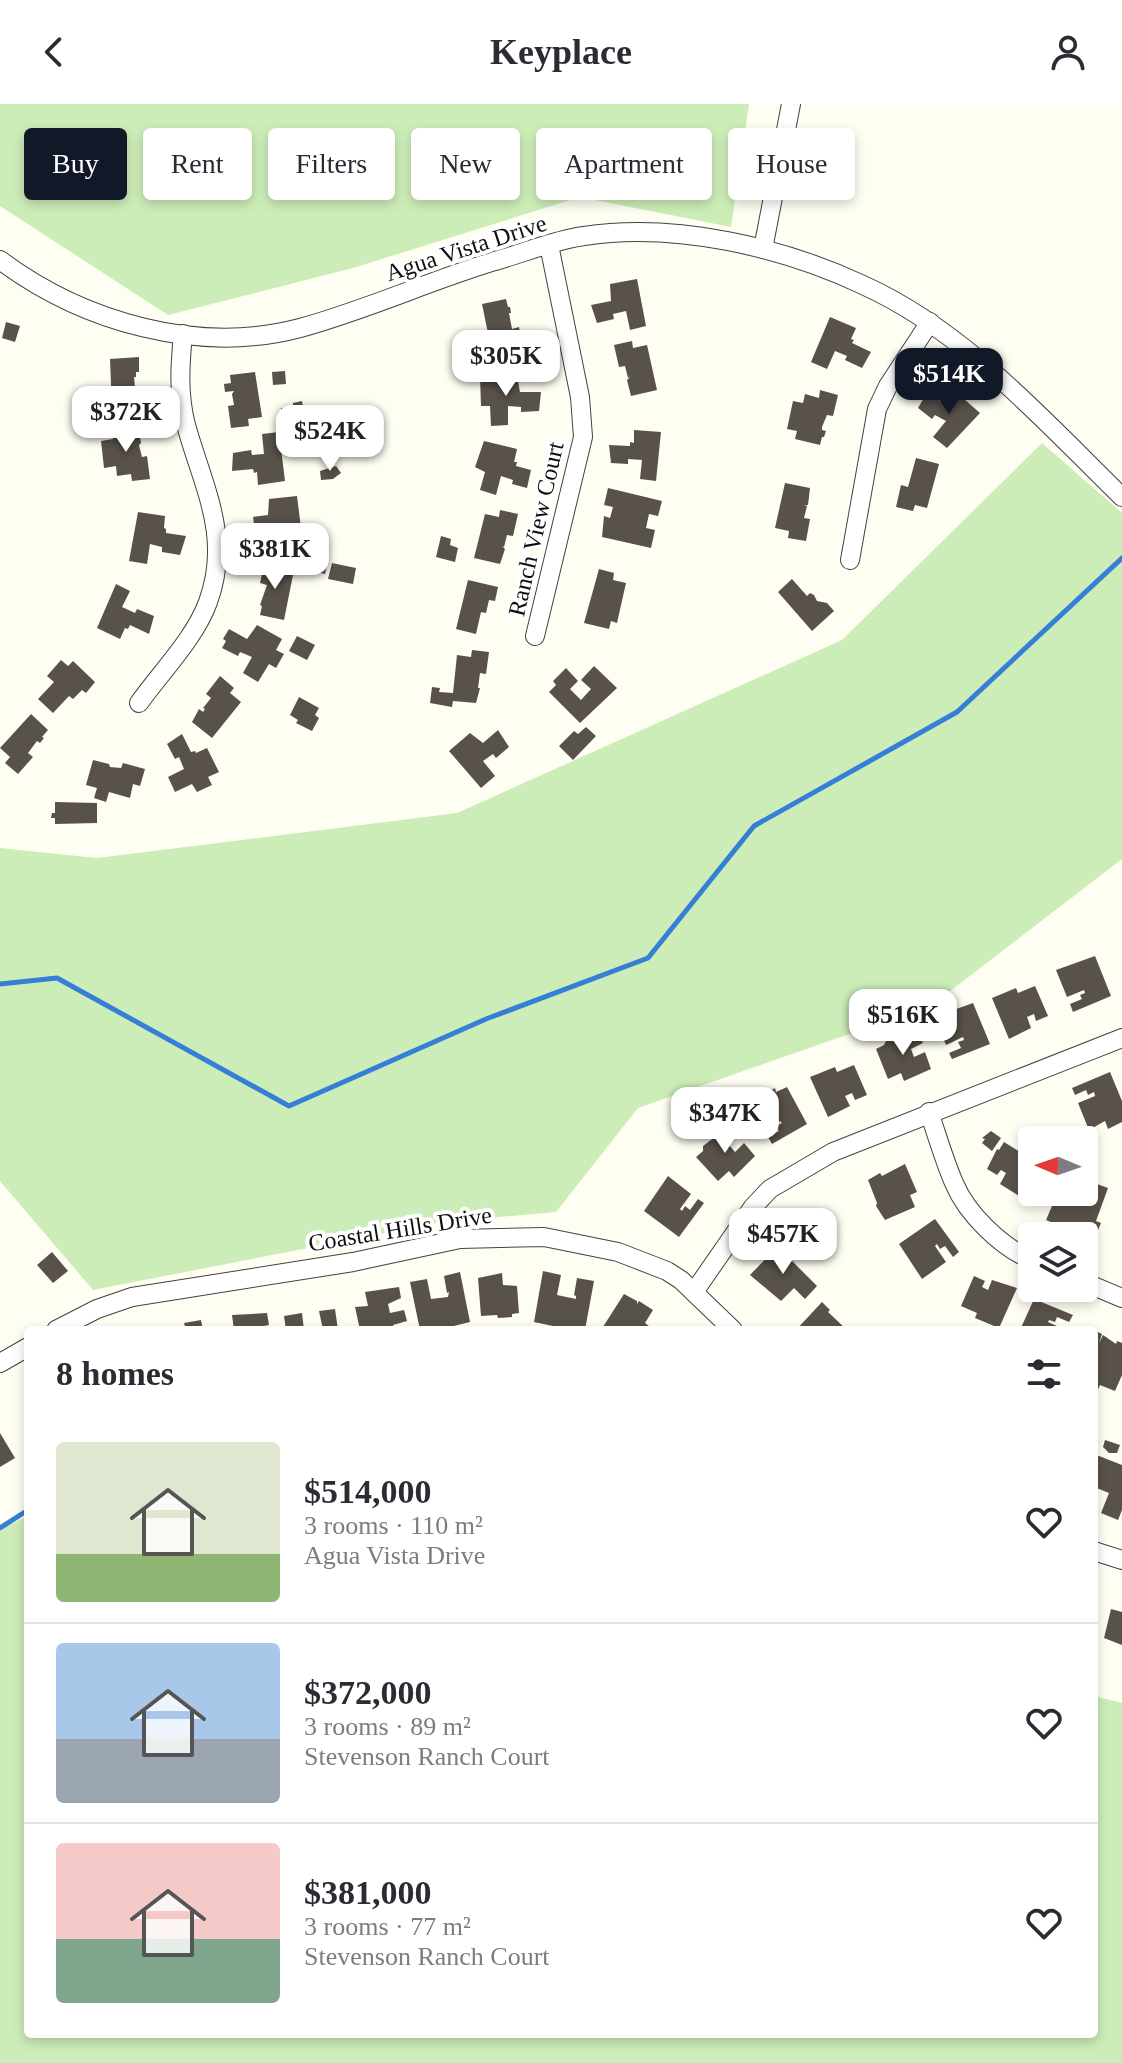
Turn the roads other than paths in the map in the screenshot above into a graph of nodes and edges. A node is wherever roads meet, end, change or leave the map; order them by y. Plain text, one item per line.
1 (791, 104) edge
2 (549, 245) junction
3 (763, 249) junction
4 (0, 260) edge
5 (930, 322) junction
6 (183, 334) junction
7 (1122, 497) edge
8 (850, 560) dead end
9 (535, 636) dead end
10 (139, 703) dead end
11 (1122, 1038) edge
12 (929, 1112) junction
13 (1018, 1254) edge
14 (1098, 1288) edge
15 (694, 1292) junction
16 (1122, 1298) edge
17 (64, 1326) edge
18 (729, 1326) edge
19 (24, 1349) edge
20 (0, 1363) edge
21 (1098, 1552) edge
22 (1122, 1560) edge

1 - 3 street
2 - 3 street, Agua Vista Drive
2 - 6 street, Agua Vista Drive
2 - 9 street, Ranch View Court
3 - 5 street, Agua Vista Drive
4 - 6 street, Agua Vista Drive
5 - 7 street, Agua Vista Drive
5 - 8 street
6 - 10 street
11 - 12 street
12 - 13 street
12 - 15 street
14 - 16 street
15 - 17 street, Coastal Hills Drive
15 - 18 street, Coastal Hills Drive
19 - 20 street
21 - 22 street

